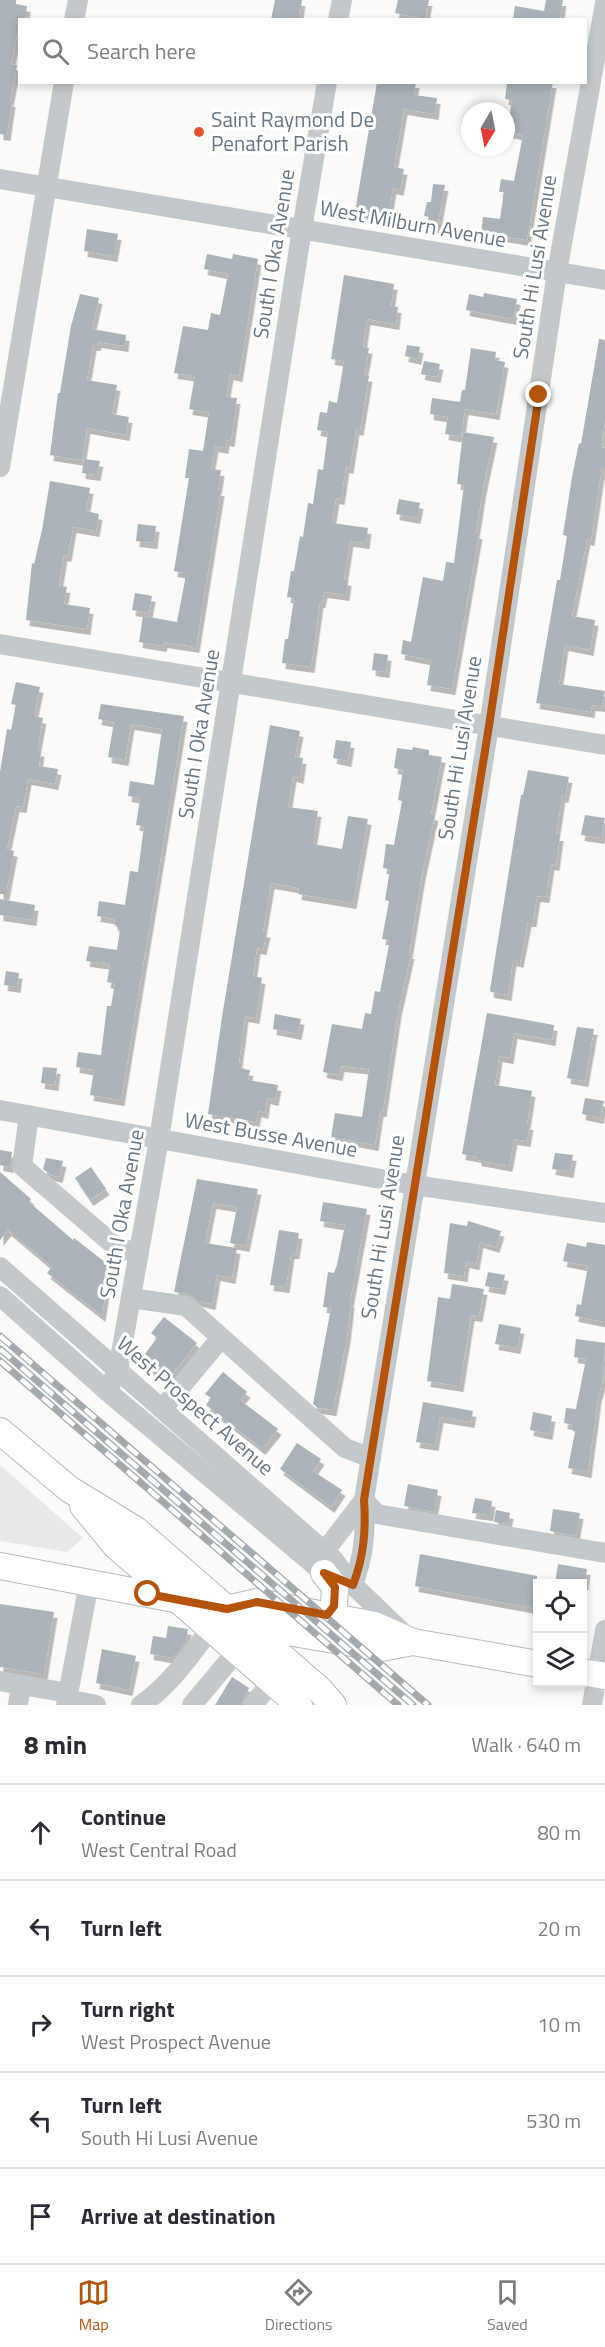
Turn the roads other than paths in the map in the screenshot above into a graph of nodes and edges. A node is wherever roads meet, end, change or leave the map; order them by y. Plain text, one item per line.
1 (78, 0) edge
2 (342, 0) edge
3 (605, 3) edge
4 (74, 18) edge
5 (338, 18) edge
6 (64, 84) edge
7 (327, 84) edge
8 (0, 179) edge
9 (46, 186) junction
10 (302, 229) junction
11 (557, 272) junction
12 (605, 280) edge
13 (0, 467) edge
14 (0, 644) edge
15 (231, 685) junction
16 (489, 726) junction
17 (605, 745) edge
18 (0, 1110) edge
19 (29, 1115) junction
20 (159, 1139) junction
21 (414, 1185) junction
22 (605, 1214) edge
23 (139, 1254) junction
24 (0, 1267) edge
25 (0, 1296) edge
26 (131, 1298) junction
27 (221, 1338) junction
28 (118, 1370) junction
29 (107, 1391) junction
30 (162, 1409) junction
31 (0, 1431) edge
32 (371, 1458) junction
33 (69, 1489) junction
34 (364, 1500) junction
35 (605, 1553) edge
36 (324, 1563) junction
37 (0, 1566) edge
38 (89, 1583) junction
39 (353, 1585) junction
40 (179, 1600) junction
41 (327, 1615) junction
42 (219, 1619) junction
43 (605, 1630) edge
44 (306, 1635) junction
45 (413, 1642) junction
46 (237, 1651) junction
47 (290, 1663) junction
48 (533, 1663) edge
49 (595, 1674) edge
50 (0, 1681) edge
51 (272, 1682) junction
52 (21, 1685) junction
53 (67, 1699) edge
54 (18, 1705) edge
55 (96, 1705) edge
56 (141, 1705) edge
57 (192, 1705) edge
58 (253, 1705) edge
59 (299, 1705) edge
60 (333, 1705) edge
61 (592, 1705) edge

1 - 4 street
2 - 5 street
3 - 11 street, South Hi Lusi Avenue
6 - 9 street
7 - 10 street, South I Oka Avenue
8 - 9 street, West Milburn Avenue
9 - 10 street, West Milburn Avenue
9 - 13 street
10 - 11 street, West Milburn Avenue
10 - 15 street, South I Oka Avenue
11 - 12 street, West Milburn Avenue
11 - 16 street, South Hi Lusi Avenue
14 - 15 street
15 - 16 street
15 - 20 street, South I Oka Avenue
16 - 17 street
16 - 21 street, South Hi Lusi Avenue
18 - 19 street, West Busse Avenue
19 - 20 street, West Busse Avenue
19 - 23 street
20 - 21 street, West Busse Avenue
20 - 23 street, South I Oka Avenue
21 - 22 street, West Busse Avenue
21 - 32 street, South Hi Lusi Avenue
23 - 26 street, South I Oka Avenue
24 - 28 street, West Prospect Avenue
25 - 29 street, West Prospect Avenue
26 - 27 street
26 - 28 street, South I Oka Avenue
27 - 30 street
27 - 32 street
28 - 29 street, South I Oka Avenue
28 - 30 street, West Prospect Avenue
29 - 36 street, West Prospect Avenue
30 - 36 street, West Prospect Avenue
31 - 33 main road
32 - 34 street, South Hi Lusi Avenue
33 - 40 main road
33 - 42 main road
34 - 35 street
34 - 36 street, South Hi Lusi Avenue
34 - 39 street, South Hi Lusi Avenue
36 - 39 street, West Prospect Avenue
36 - 41 main road
37 - 38 main road
38 - 40 main road
38 - 53 street
39 - 45 street, West Prospect Avenue
40 - 42 main road
41 - 42 main road
41 - 45 main road
42 - 44 main road
42 - 46 main road
42 - 47 main road
42 - 56 street
43 - 49 street
44 - 45 main road
44 - 47 main road
45 - 48 main road
46 - 51 main road
46 - 57 street
47 - 60 main road
49 - 61 street
50 - 52 street
51 - 58 street
51 - 59 main road
52 - 53 street
52 - 54 street
53 - 55 street

